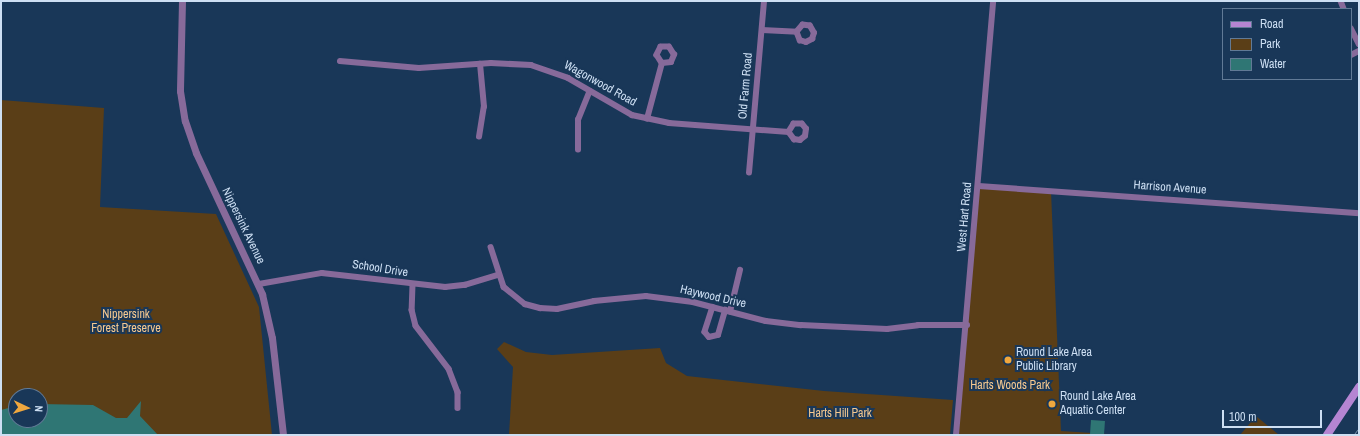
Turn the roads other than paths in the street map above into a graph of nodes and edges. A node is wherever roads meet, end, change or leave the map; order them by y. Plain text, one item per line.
1 (182, 1) edge
2 (764, 1) edge
3 (993, 1) edge
4 (762, 30) junction
5 (1352, 30) edge
6 (797, 32) dead end
7 (1359, 44) edge
8 (340, 61) dead end
9 (662, 63) dead end
10 (480, 64) junction
11 (590, 91) junction
12 (647, 119) junction
13 (754, 130) junction
14 (789, 132) dead end
15 (479, 138) dead end
16 (578, 150) dead end
17 (749, 173) dead end
18 (979, 186) junction
19 (1359, 213) edge
20 (491, 247) dead end
21 (740, 270) dead end
22 (498, 275) junction
23 (258, 284) junction
24 (413, 285) junction
25 (713, 307) junction
26 (728, 311) junction
27 (967, 325) junction
28 (1359, 387) edge
29 (458, 408) dead end
30 (283, 435) edge
31 (956, 435) edge
32 (1327, 435) edge

1 - 23 street, Nippersink Avenue
2 - 4 street, Old Farm Road
3 - 18 street, West Hart Road
4 - 6 street
4 - 13 street, Old Farm Road
5 - 7 street
8 - 10 street, Wagonwood Road
9 - 12 street
10 - 11 street, Wagonwood Road
10 - 15 street
11 - 12 street, Wagonwood Road
11 - 16 street
12 - 13 street, Wagonwood Road
13 - 14 street, Wagonwood Road
13 - 17 street, Old Farm Road
18 - 19 street, Harrison Avenue
18 - 27 street, West Hart Road
20 - 22 street, Haywood Drive
21 - 26 street
22 - 24 street, School Drive
22 - 25 street, Haywood Drive
23 - 24 street, School Drive
23 - 30 street, Nippersink Avenue
24 - 29 street
25 - 26 street, Haywood Drive
25 - 26 street
26 - 27 street, Haywood Drive
27 - 31 street, West Hart Road
28 - 32 main road

